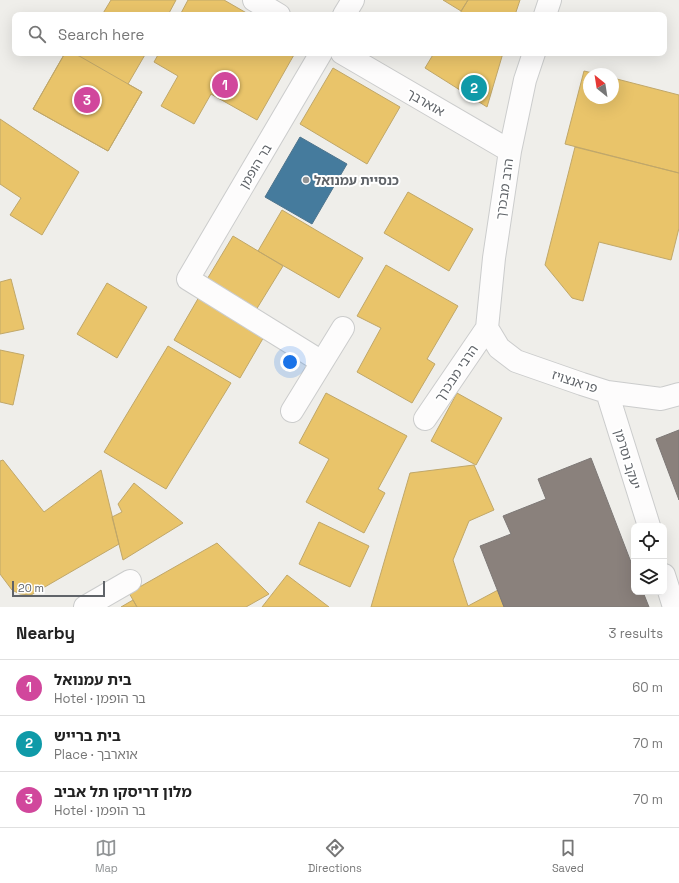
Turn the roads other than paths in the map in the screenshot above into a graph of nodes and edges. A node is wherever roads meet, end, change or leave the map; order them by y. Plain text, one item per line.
1 (254, 0) edge
2 (353, 0) edge
3 (550, 0) edge
4 (274, 12) edge
5 (346, 12) edge
6 (546, 12) edge
7 (319, 56) edge
8 (347, 56) edge
9 (533, 56) edge
10 (510, 151) junction
11 (343, 328) dead end
12 (487, 328) junction
13 (322, 362) junction
14 (607, 392) junction
15 (679, 394) edge
16 (292, 411) dead end
17 (426, 419) dead end
18 (648, 523) edge
19 (130, 580) dead end
20 (667, 585) edge
21 (85, 607) edge
22 (674, 607) edge

1 - 4 street
2 - 5 street
3 - 6 street
7 - 13 street, בר הופמן
8 - 10 street, אוארבך
9 - 10 street, הרב מבכרך
10 - 12 street, הרב מבכרך
11 - 13 street
12 - 14 street, פראנצויז
12 - 17 street, הרבי מבכרך
13 - 16 street
14 - 15 street, פראנצויז
14 - 18 street, יעקב וסרמן
19 - 21 street
20 - 22 street

